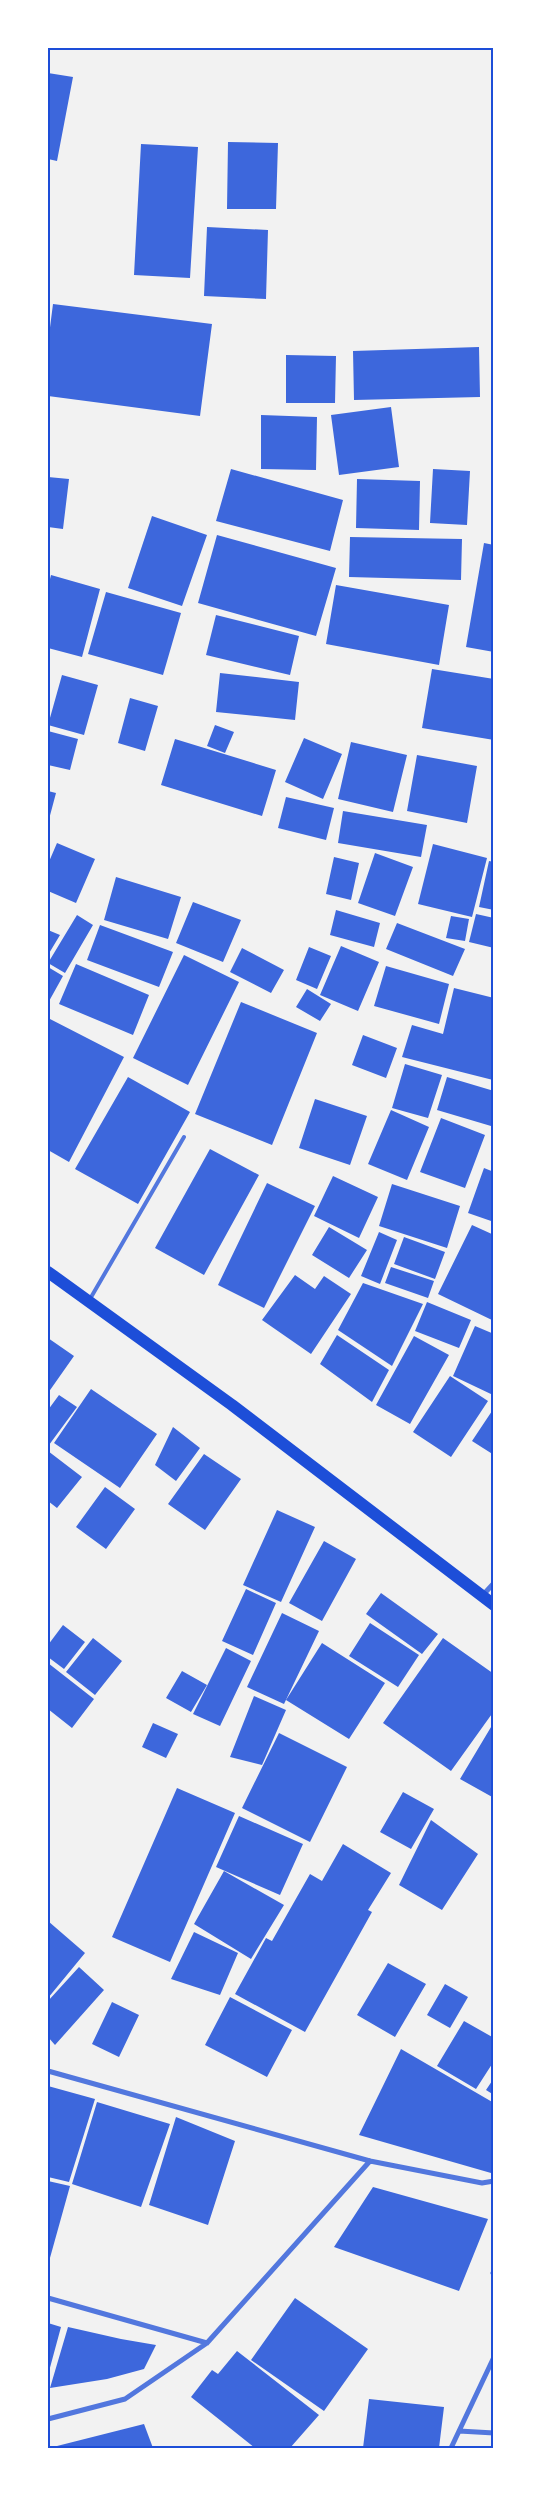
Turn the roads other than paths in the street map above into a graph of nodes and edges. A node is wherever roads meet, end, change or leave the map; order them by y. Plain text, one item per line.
1 (184, 1137) dead end
2 (48, 1272) edge
3 (89, 1301) junction
4 (494, 1583) edge
5 (482, 1596) junction
6 (494, 1605) edge
7 (48, 2072) edge
8 (370, 2161) junction
9 (494, 2181) edge
10 (48, 2298) edge
11 (207, 2343) junction
12 (494, 2357) edge
13 (48, 2419) edge
14 (459, 2431) junction
15 (494, 2433) edge
16 (451, 2448) edge

1 - 3 lane
2 - 3 main road
3 - 5 main road
4 - 5 street
5 - 6 main road
7 - 8 street
8 - 9 street
8 - 11 street
10 - 11 street
11 - 13 street
12 - 14 street
14 - 15 street
14 - 16 street

